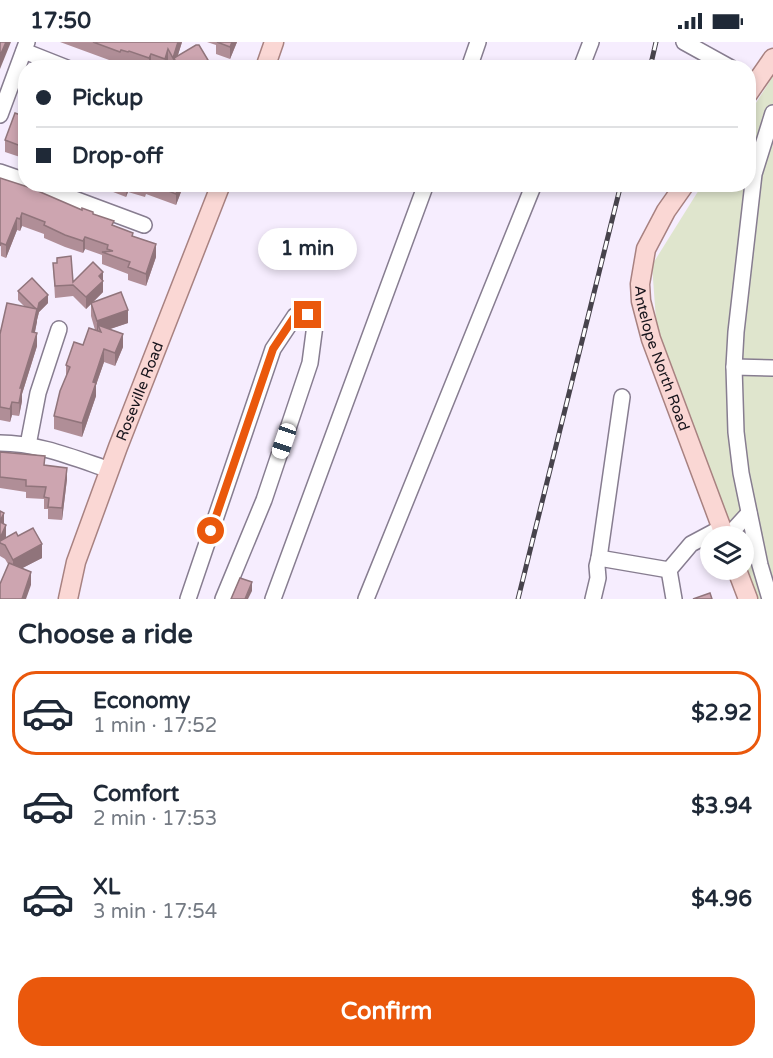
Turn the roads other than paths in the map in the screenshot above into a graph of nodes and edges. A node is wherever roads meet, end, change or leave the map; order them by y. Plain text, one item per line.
1 (274, 42) edge
2 (478, 42) edge
3 (591, 42) edge
4 (684, 42) edge
5 (26, 47) edge
6 (773, 58) edge
7 (51, 60) edge
8 (268, 60) edge
9 (472, 60) edge
10 (584, 60) edge
11 (717, 60) edge
12 (18, 68) edge
13 (756, 78) edge
14 (773, 113) edge
15 (0, 115) edge
16 (756, 168) edge
17 (0, 172) edge
18 (18, 178) edge
19 (55, 192) edge
20 (218, 192) edge
21 (423, 192) edge
22 (531, 192) edge
23 (679, 192) edge
24 (752, 192) edge
25 (144, 225) dead end
26 (59, 329) dead end
27 (734, 367) junction
28 (773, 368) edge
29 (622, 398) dead end
30 (0, 443) edge
31 (28, 445) junction
32 (110, 471) junction
33 (749, 513) junction
34 (721, 526) edge
35 (734, 526) edge
36 (700, 541) edge
37 (599, 558) junction
38 (669, 570) junction
39 (741, 580) edge
40 (68, 599) edge
41 (188, 599) edge
42 (223, 599) edge
43 (273, 599) edge
44 (366, 599) edge
45 (593, 599) edge
46 (674, 599) edge
47 (748, 599) edge
48 (770, 599) edge

1 - 8 main road
2 - 9 street
3 - 10 street
4 - 11 street
5 - 7 street
6 - 13 main road
12 - 15 street
14 - 16 street
17 - 18 street
19 - 25 street
20 - 32 main road, Roseville Road
21 - 43 street
22 - 44 street
23 - 34 main road, Antelope North Road
24 - 27 street
26 - 31 street
27 - 28 street
27 - 33 street
29 - 37 street
30 - 31 street
31 - 32 street
32 - 40 main road, Roseville Road
33 - 35 street
33 - 48 street
36 - 38 street
37 - 38 street
37 - 45 street
38 - 46 street
39 - 47 main road
41 - 42 street

